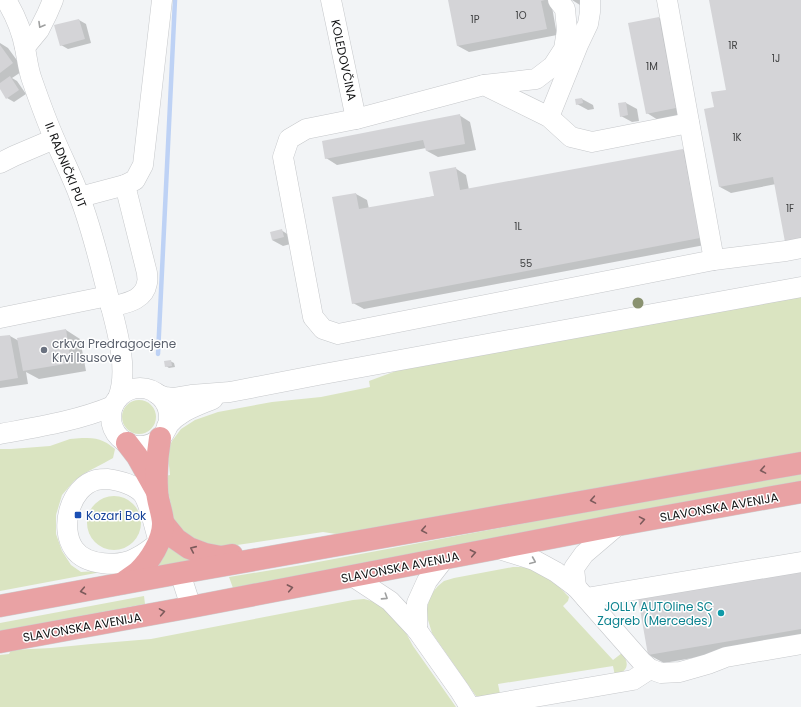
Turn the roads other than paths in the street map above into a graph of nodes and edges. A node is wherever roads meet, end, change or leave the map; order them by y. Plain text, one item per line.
1 (6, 0) edge
2 (53, 0) edge
3 (162, 0) edge
4 (331, 0) edge
5 (558, 0) edge
6 (590, 0) edge
7 (666, 0) edge
8 (25, 47) junction
9 (484, 85) junction
10 (549, 117) junction
11 (356, 119) junction
12 (689, 123) junction
13 (54, 139) junction
14 (5, 155) edge
15 (125, 185) junction
16 (80, 197) junction
17 (801, 248) edge
18 (714, 260) junction
19 (801, 287) edge
20 (109, 301) junction
21 (0, 318) edge
22 (118, 337) junction
23 (154, 392) junction
24 (230, 392) junction
25 (116, 402) junction
26 (54, 424) junction
27 (163, 432) junction
28 (0, 434) edge
29 (122, 439) junction
30 (801, 463) edge
31 (157, 491) junction
32 (801, 492) edge
33 (766, 498) junction
34 (801, 501) edge
35 (618, 525) junction
36 (161, 533) junction
37 (496, 548) junction
38 (272, 557) junction
39 (444, 559) junction
40 (801, 562) edge
41 (180, 573) junction
42 (352, 576) junction
43 (122, 584) junction
44 (581, 593) junction
45 (0, 606) edge
46 (191, 607) junction
47 (417, 630) junction
48 (0, 642) edge
49 (801, 644) edge
50 (650, 669) junction
51 (470, 707) edge
52 (476, 707) edge

1 - 8 street
2 -> 8 street
3 - 15 street
4 - 11 street, KOLEDOVČINA
5 - 9 street
6 - 10 street
7 - 12 street
8 - 13 street, II. RADNIČKI PUT
9 - 10 street
9 - 11 street
10 - 12 street
11 - 18 street
12 - 18 street
13 - 14 street
13 - 16 street, II. RADNIČKI PUT
15 - 16 street
15 - 20 street
16 - 20 street, II. RADNIČKI PUT
17 - 18 street
19 - 24 street
20 - 21 street
20 - 22 street, II. RADNIČKI PUT
22 - 23 street, II. RADNIČKI PUT
22 - 25 street, II. RADNIČKI PUT
23 - 24 street
23 - 25 street
23 - 27 street
24 - 27 street
25 - 26 street
25 - 29 street
26 - 28 street
26 - 29 street
27 - 29 street
27 - 31 main road
29 - 31 main road
30 -> 38 main road
31 - 36 main road
32 - 33 main road, SLAVONSKA AVENIJA
33 - 34 main road
35 -> 33 main road, SLAVONSKA AVENIJA
35 - 37 main road, SLAVONSKA AVENIJA
35 - 44 street
36 - 36 street
38 -> 36 main road
36 - 43 main road
39 -> 37 main road, SLAVONSKA AVENIJA
37 -> 44 street
38 - 41 main road
39 - 42 main road, SLAVONSKA AVENIJA
39 - 47 street
40 - 44 street
41 - 43 main road
41 - 46 street
46 -> 42 main road, SLAVONSKA AVENIJA
42 -> 47 street
43 -> 45 main road
44 - 50 street
48 -> 46 main road, SLAVONSKA AVENIJA
47 - 51 street
49 - 50 street
50 - 52 street

